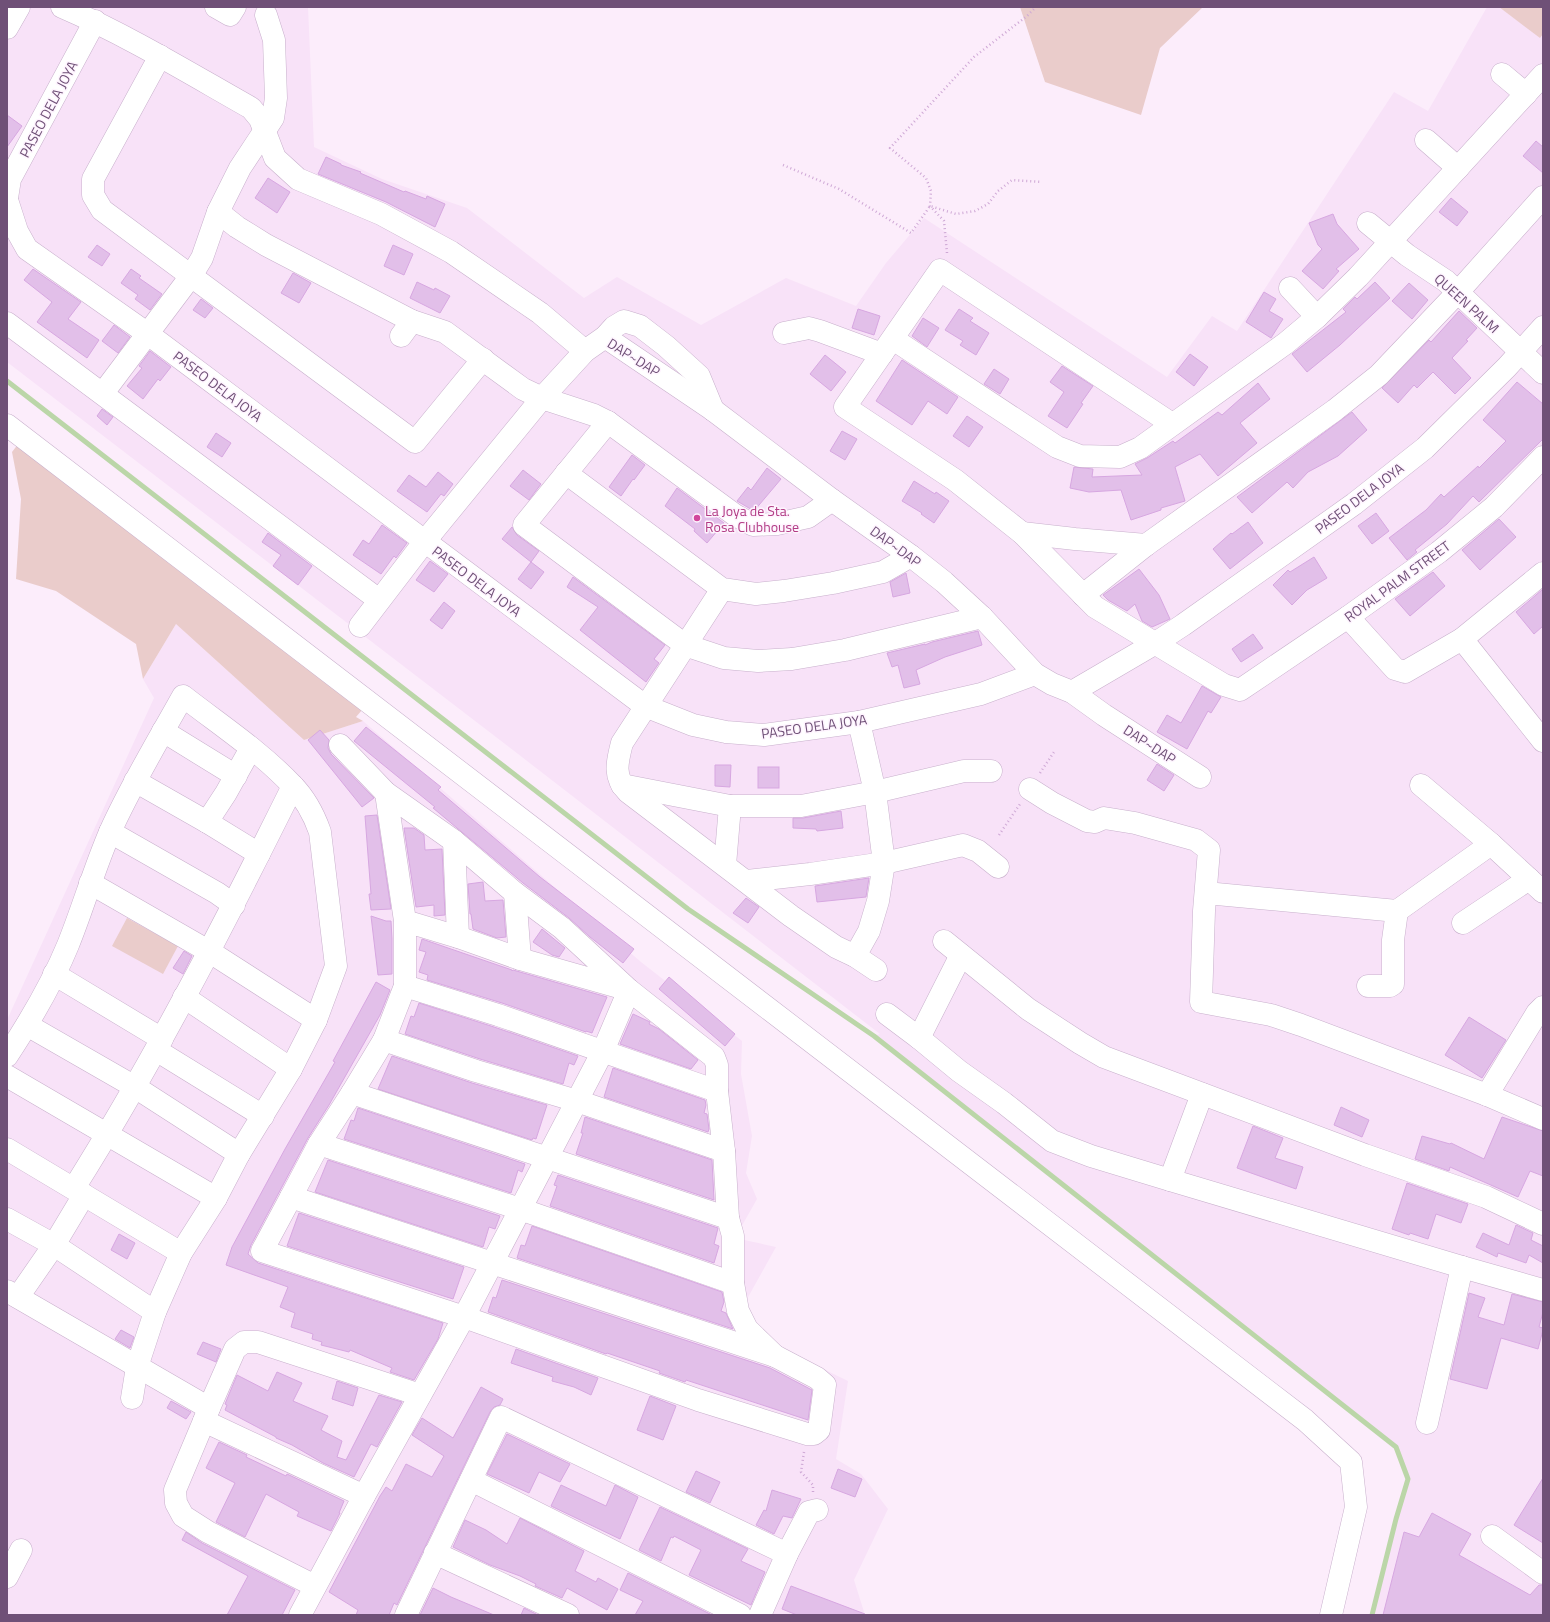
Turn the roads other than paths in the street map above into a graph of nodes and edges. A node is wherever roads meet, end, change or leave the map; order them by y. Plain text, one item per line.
1 (19, 7) edge
2 (62, 7) edge
3 (216, 7) edge
4 (235, 7) edge
5 (266, 15) dead end
6 (95, 21) junction
7 (7, 28) edge
8 (160, 56) junction
9 (1502, 74) dead end
10 (1543, 75) edge
11 (1526, 94) junction
12 (265, 133) junction
13 (1426, 140) dead end
14 (1458, 168) junction
15 (1543, 197) edge
16 (7, 199) edge
17 (218, 212) junction
18 (1368, 222) dead end
19 (1391, 242) junction
20 (191, 276) junction
21 (1290, 288) dead end
22 (1458, 292) junction
23 (1317, 318) junction
24 (7, 323) edge
25 (1543, 327) edge
26 (784, 333) dead end
27 (148, 334) junction
28 (888, 347) junction
29 (584, 351) junction
30 (1520, 353) junction
31 (483, 359) junction
32 (1543, 373) edge
33 (103, 393) junction
34 (542, 398) junction
35 (608, 422) junction
36 (1172, 424) junction
37 (7, 425) edge
38 (1543, 457) edge
39 (566, 473) junction
40 (832, 500) junction
41 (1022, 533) junction
42 (425, 541) junction
43 (1146, 545) junction
44 (911, 556) junction
45 (1543, 573) edge
46 (722, 589) junction
47 (1083, 595) junction
48 (379, 600) junction
49 (982, 617) junction
50 (1348, 617) junction
51 (360, 626) dead end
52 (1462, 639) junction
53 (1154, 644) junction
54 (685, 645) junction
55 (1035, 674) junction
56 (1072, 692) junction
57 (645, 706) junction
58 (859, 722) junction
59 (163, 731) junction
60 (1543, 741) edge
61 (340, 745) dead end
62 (251, 748) junction
63 (991, 771) dead end
64 (236, 776) junction
65 (1200, 777) dead end
66 (135, 781) junction
67 (621, 785) junction
68 (1421, 785) dead end
69 (293, 786) junction
70 (1030, 790) dead end
71 (875, 792) junction
72 (386, 793) junction
73 (730, 806) junction
74 (208, 822) junction
75 (110, 832) junction
76 (454, 841) junction
77 (1491, 844) junction
78 (259, 854) junction
79 (884, 863) junction
80 (725, 865) junction
81 (998, 867) dead end
82 (747, 881) junction
83 (90, 883) junction
84 (1536, 886) edge
85 (516, 893) junction
86 (1206, 893) junction
87 (234, 905) junction
88 (1397, 911) junction
89 (404, 921) junction
90 (1463, 923) dead end
91 (458, 937) junction
92 (944, 941) dead end
93 (210, 952) junction
94 (961, 955) junction
95 (855, 956) junction
96 (520, 959) junction
97 (876, 970) dead end
98 (54, 974) junction
99 (405, 986) junction
100 (1368, 986) dead end
101 (629, 990) junction
102 (184, 998) junction
103 (1543, 1007) edge
104 (887, 1014) dead end
105 (316, 1020) junction
106 (27, 1025) junction
107 (919, 1038) junction
108 (384, 1040) junction
109 (159, 1044) junction
110 (603, 1051) junction
111 (7, 1056) edge
112 (291, 1069) junction
113 (7, 1076) edge
114 (135, 1087) junction
115 (717, 1091) junction
116 (352, 1093) junction
117 (1202, 1094) junction
118 (1487, 1095) junction
119 (577, 1101) junction
120 (262, 1116) junction
121 (1543, 1119) edge
122 (108, 1135) junction
123 (319, 1144) junction
124 (7, 1149) edge
125 (724, 1152) junction
126 (239, 1154) junction
127 (547, 1158) junction
128 (1170, 1180) junction
129 (79, 1192) junction
130 (291, 1197) junction
131 (216, 1198) junction
132 (520, 1209) junction
133 (728, 1218) junction
134 (7, 1219) edge
135 (1543, 1224) edge
136 (54, 1245) junction
137 (181, 1253) junction
138 (491, 1264) junction
139 (1462, 1268) junction
140 (733, 1283) junction
141 (1543, 1290) edge
142 (12, 1294) edge
143 (155, 1312) junction
144 (464, 1317) junction
145 (775, 1356) junction
146 (137, 1367) junction
147 (420, 1395) junction
148 (132, 1398) dead end
149 (206, 1414) junction
150 (1427, 1423) dead end
151 (472, 1480) junction
152 (364, 1496) junction
153 (813, 1511) road end
154 (1492, 1536) dead end
155 (21, 1550) dead end
156 (435, 1553) junction
157 (787, 1554) junction
158 (1543, 1573) edge
159 (7, 1577) edge
160 (315, 1586) junction
161 (300, 1615) edge
162 (406, 1615) edge
163 (568, 1615) edge
164 (740, 1615) edge
165 (760, 1615) edge
166 (1331, 1615) edge

1 - 7 street
2 - 6 street
3 - 4 street
5 - 12 street
6 - 8 street
6 - 16 street, PASEO DELA JOYA
8 - 12 street
8 - 20 street
9 - 11 street
10 - 11 street
11 - 14 street
12 - 17 street
12 - 29 street
13 - 14 street
14 - 19 street
15 - 22 street
16 - 27 street, PASEO DELA JOYA
17 - 20 street
17 - 31 street
18 - 19 street, QUEEN PALM
19 - 22 street, QUEEN PALM
19 - 23 street
20 - 27 street
20 - 31 street
21 - 23 street
22 - 30 street, QUEEN PALM
22 - 43 street
23 - 36 street
24 - 33 street
25 - 30 street, PASEO DELA JOYA
26 - 28 street
27 - 33 street
27 - 42 street, PASEO DELA JOYA
28 - 36 street
28 - 36 street
28 - 41 street
29 - 34 street, DAP~DAP
29 - 40 street, DAP~DAP
30 - 32 street, QUEEN PALM
30 - 53 street, PASEO DELA JOYA
31 - 34 street
33 - 48 street
34 - 35 street
34 - 42 street, DAP~DAP
35 - 39 street
35 - 40 street
37 - 166 street
38 - 50 street, ROYAL PALM STREET
39 - 46 street
39 - 54 street
40 - 44 street, DAP~DAP
41 - 43 street
41 - 47 street
42 - 48 street, DAP~DAP
42 - 57 street, PASEO DELA JOYA
43 - 47 street
44 - 46 street
44 - 49 street, DAP~DAP
45 - 52 street
46 - 54 street
47 - 53 street
48 - 51 street, DAP~DAP
49 - 54 street
49 - 55 street, DAP~DAP
50 - 52 street
50 - 53 street, ROYAL PALM STREET
52 - 60 street
53 - 56 street, PASEO DELA JOYA
54 - 57 street
55 - 56 street, DAP~DAP
55 - 58 street, PASEO DELA JOYA
56 - 65 street, DAP~DAP
57 - 58 street, PASEO DELA JOYA
57 - 67 street
58 - 71 street
59 - 62 street
59 - 64 street
59 - 66 street
61 - 72 street
62 - 64 street
62 - 69 street
63 - 71 street
64 - 74 street
66 - 74 street
66 - 75 street
67 - 73 street
67 - 80 street
68 - 77 street
69 - 78 street
69 - 105 street
70 - 86 street
71 - 73 street
71 - 79 street
72 - 76 street
72 - 89 street
73 - 80 street
74 - 78 street
75 - 83 street
75 - 87 street
76 - 85 street
76 - 91 street
77 - 84 street
77 - 88 street
78 - 87 street
79 - 81 street
79 - 82 street
79 - 95 street
80 - 82 street
82 - 95 street
83 - 93 street
83 - 98 street
84 - 90 street
85 - 96 street
85 - 101 street
86 - 88 street
86 - 118 street
87 - 93 street
88 - 100 street
89 - 91 street
89 - 99 street
91 - 96 street
92 - 94 street
93 - 102 street
93 - 105 street
94 - 107 street
94 - 117 street
95 - 97 street
96 - 101 street
98 - 106 street
98 - 109 street
99 - 108 street
99 - 110 street
101 - 110 street
101 - 115 street
102 - 109 street
102 - 112 street
103 - 118 street
104 - 107 street
105 - 112 street
106 - 111 street
106 - 114 street
107 - 128 street
108 - 116 street
108 - 119 street
109 - 114 street
109 - 120 street
110 - 115 street
110 - 119 street
112 - 120 street
113 - 122 street
114 - 122 street
114 - 126 street
115 - 125 street
116 - 123 street
116 - 127 street
117 - 128 street
117 - 135 street
118 - 121 street
119 - 125 street
119 - 127 street
120 - 126 street
122 - 129 street
122 - 131 street
123 - 130 street
123 - 132 street
124 - 129 street
125 - 133 street
126 - 131 street
127 - 132 street
127 - 133 street
128 - 139 street
129 - 136 street
129 - 137 street
130 - 138 street
130 - 144 street
131 - 137 street
132 - 138 street
132 - 140 street
133 - 140 street
134 - 136 street
136 - 142 street
136 - 143 street
137 - 143 street
138 - 144 street
138 - 145 street
139 - 141 street
139 - 150 street
140 - 145 street
142 - 146 street
143 - 146 street
144 - 145 street
144 - 147 street
146 - 148 street
146 - 149 street
147 - 149 street
147 - 152 street
149 - 152 street
149 - 160 street
151 - 156 street
151 - 157 street
151 - 164 street
152 - 160 street
153 - 157 street
154 - 158 street
155 - 159 street
156 - 162 street
156 - 163 street
157 - 165 street
160 - 161 street

